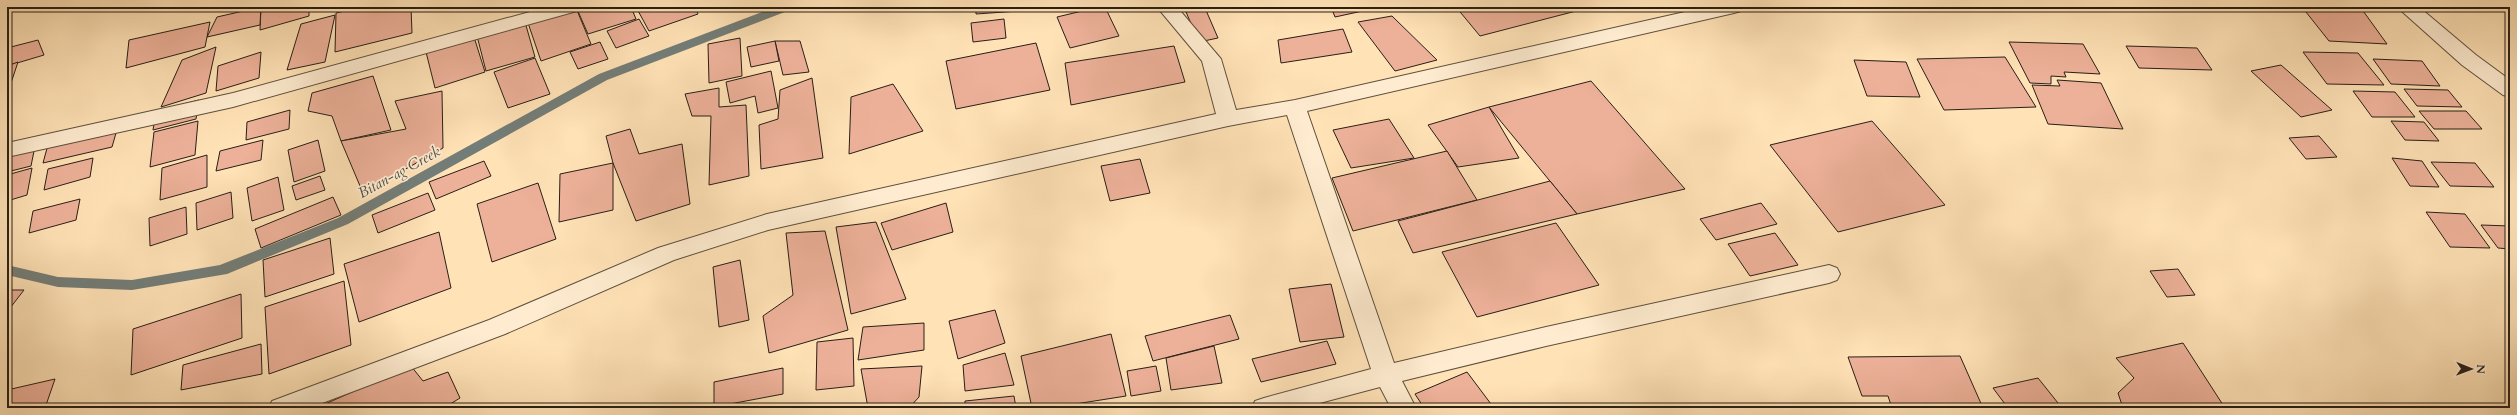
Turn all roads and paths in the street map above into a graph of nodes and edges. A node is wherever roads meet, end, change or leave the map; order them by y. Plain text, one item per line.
1 (570, 7) edge
2 (1167, 7) edge
3 (1734, 7) edge
4 (2407, 7) edge
5 (2510, 90) edge
6 (1295, 107) junction
7 (1228, 119) junction
8 (7, 150) edge
9 (1829, 274) dead end
10 (1385, 374) junction
11 (281, 408) edge
12 (1264, 408) edge
13 (1404, 408) edge

1 - 8 street
2 - 7 street
3 - 6 street
4 - 5 street
6 - 7 street
6 - 10 street
7 - 11 street
9 - 10 street
10 - 12 street
10 - 13 street

